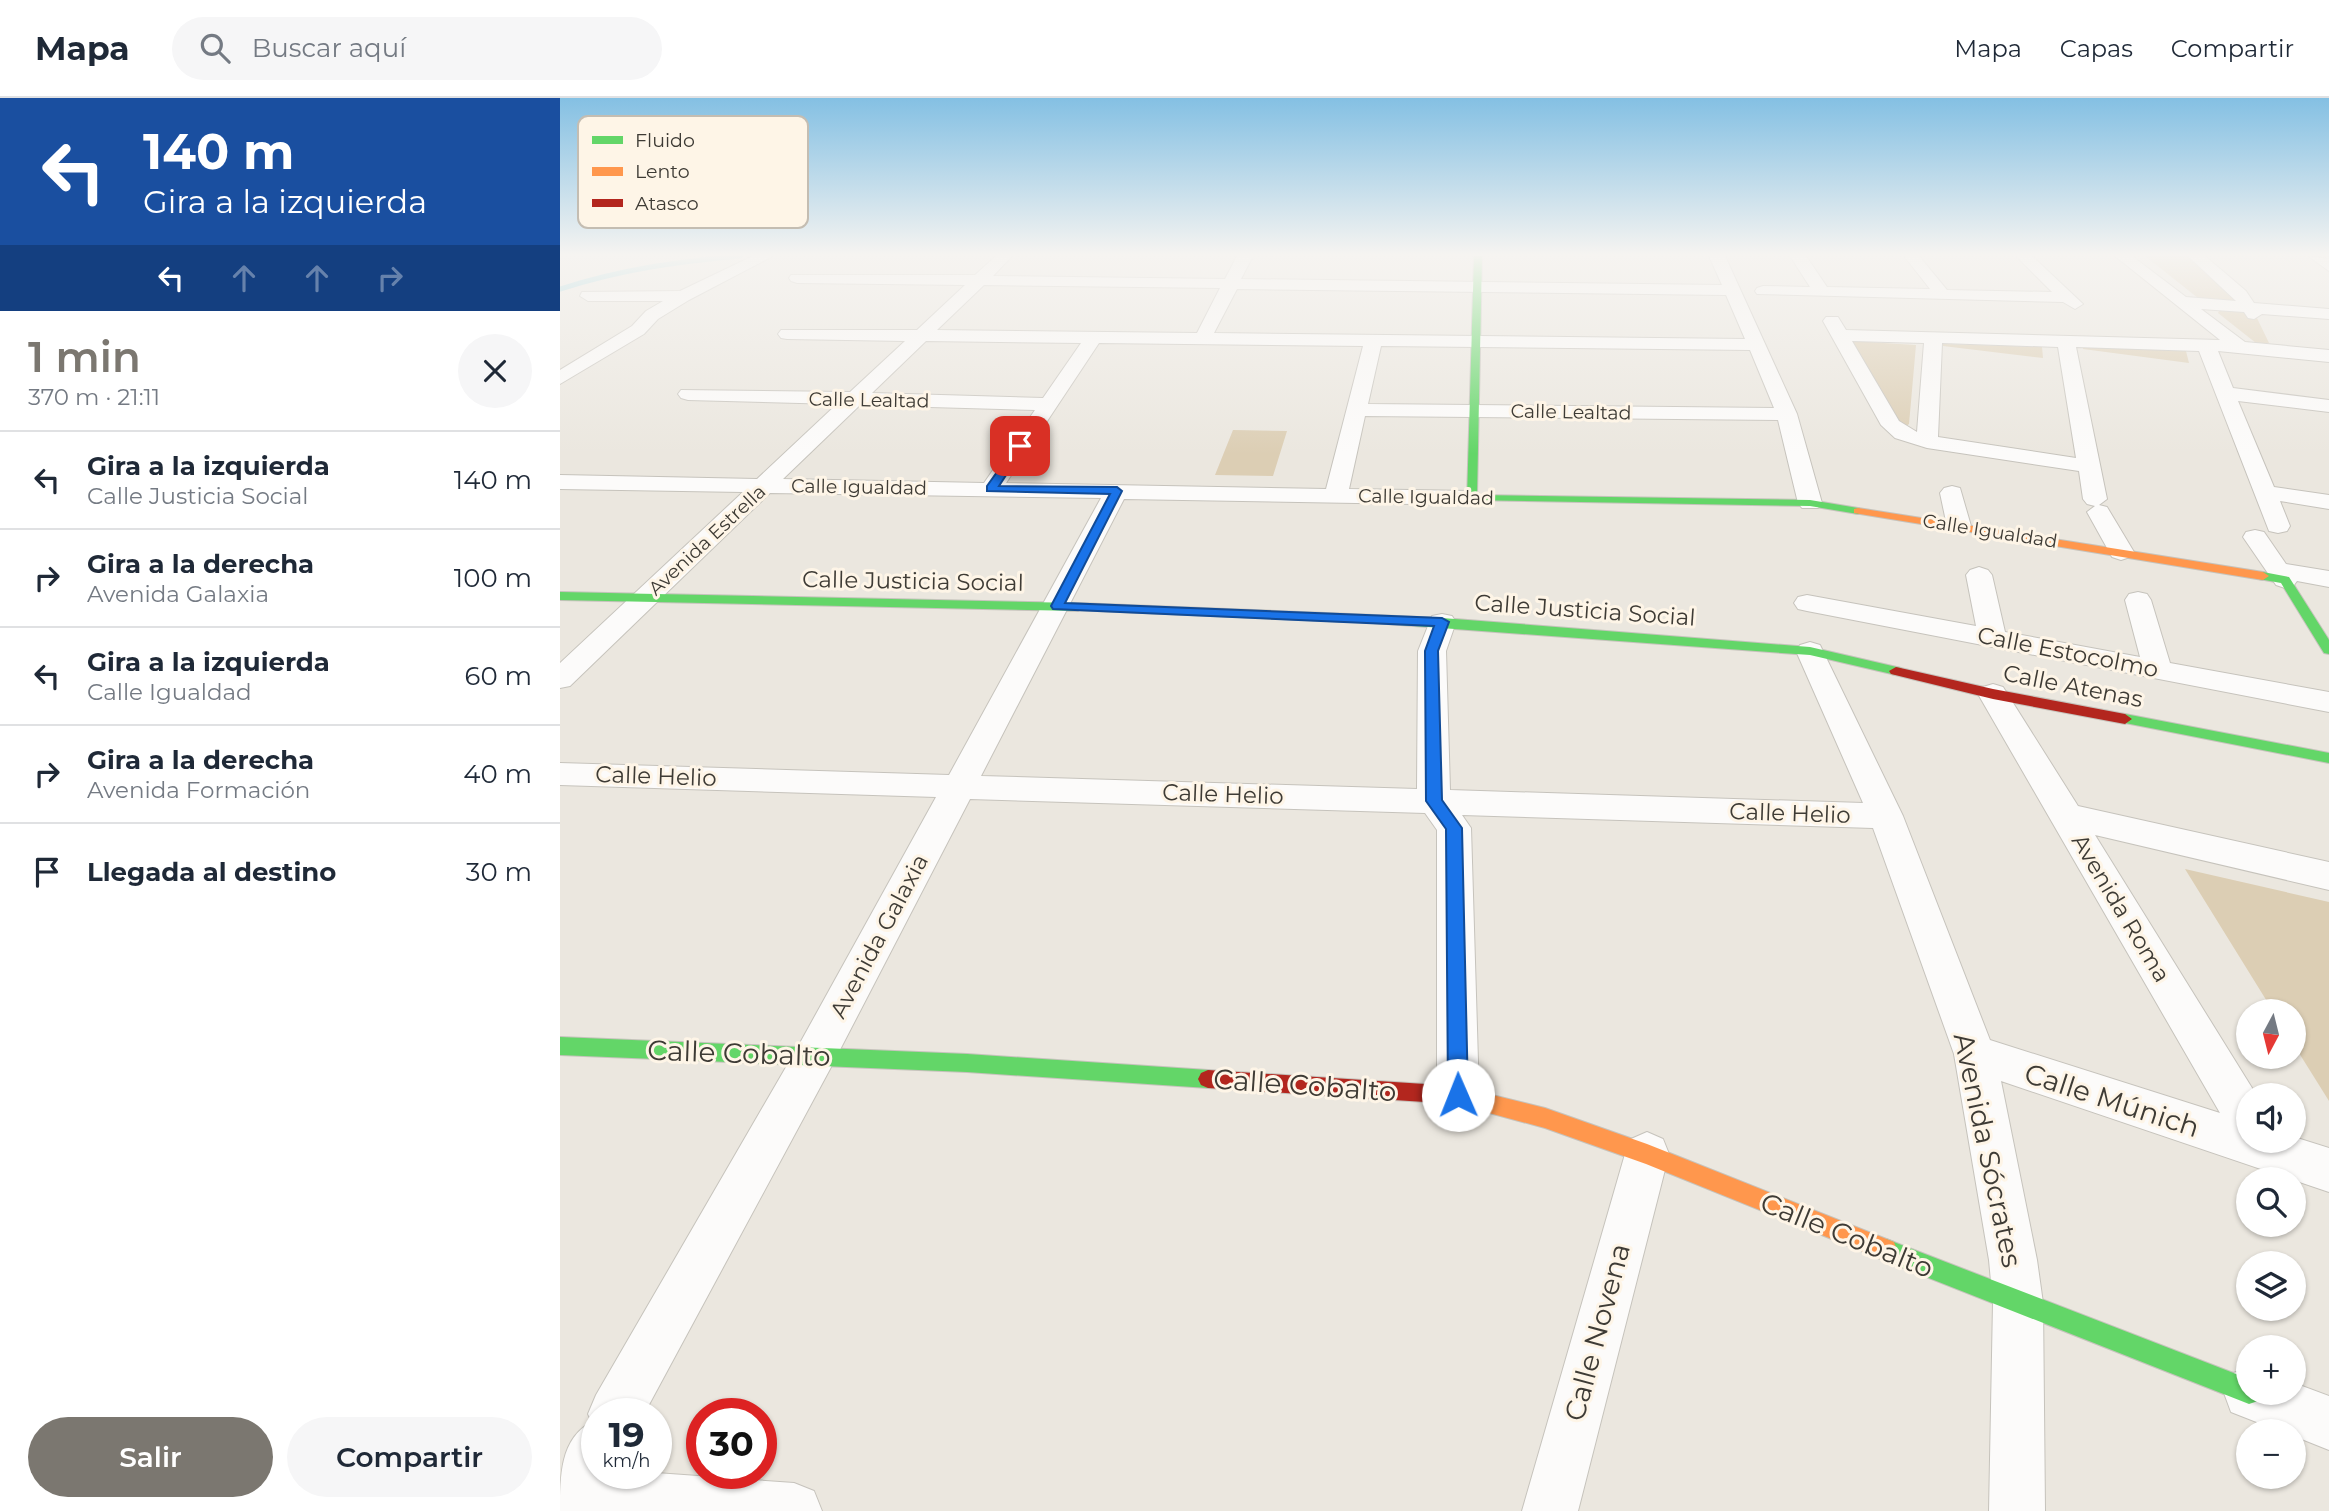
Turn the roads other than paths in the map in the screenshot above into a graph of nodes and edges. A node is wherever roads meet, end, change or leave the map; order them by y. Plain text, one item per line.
1 (646, 322) edge
2 (934, 322) edge
3 (1212, 322) edge
4 (1478, 322) edge
5 (1745, 322) edge
6 (1833, 322) edge
7 (2208, 322) edge
8 (2260, 322) edge
9 (787, 334) dead end
10 (920, 335) junction
11 (1840, 335) junction
12 (1094, 337) junction
13 (1933, 337) junction
14 (1203, 338) junction
15 (1373, 341) junction
16 (2066, 341) junction
17 (1478, 342) junction
18 (1755, 345) junction
19 (2206, 345) junction
20 (2240, 347) junction
21 (2279, 351) junction
22 (560, 352) edge
23 (602, 352) junction
24 (2329, 356) edge
25 (560, 378) edge
26 (2225, 393) junction
27 (688, 394) dead end
28 (854, 400) junction
29 (1049, 404) junction
30 (2329, 407) edge
31 (1356, 410) junction
32 (1475, 411) junction
33 (1787, 414) junction
34 (1927, 442) junction
35 (2088, 466) junction
36 (560, 482) edge
37 (765, 485) junction
38 (991, 489) junction
39 (1117, 491) junction
40 (2264, 492) junction
41 (1952, 494) dead end
42 (1336, 495) junction
43 (1471, 498) junction
44 (2329, 502) edge
45 (1810, 503) junction
46 (1959, 526) junction
47 (2121, 552) junction
48 (1979, 575) dead end
49 (2282, 575) junction
50 (2329, 579) edge
51 (560, 596) edge
52 (646, 598) junction
53 (2137, 600) dead end
54 (1807, 603) dead end
55 (1057, 606) junction
56 (1442, 622) junction
57 (1992, 638) junction
58 (2329, 650) edge
59 (1810, 651) junction
60 (2158, 670) junction
61 (560, 679) edge
62 (1993, 694) junction
63 (2329, 702) edge
64 (2329, 758) edge
65 (560, 774) edge
66 (960, 785) junction
67 (1434, 801) junction
68 (1886, 816) junction
69 (2066, 816) junction
70 (2329, 876) edge
71 (560, 1046) edge
72 (1975, 1054) junction
73 (815, 1056) junction
74 (1458, 1095) junction
75 (2236, 1101) edge
76 (2236, 1131) edge
77 (2291, 1153) edge
78 (1647, 1154) junction
79 (2329, 1170) edge
80 (2018, 1303) junction
81 (2236, 1388) edge
82 (624, 1398) edge
83 (2281, 1405) edge
84 (2329, 1423) edge
85 (581, 1473) edge
86 (564, 1500) edge
87 (794, 1511) edge
88 (1550, 1511) edge
89 (2017, 1511) edge

1 - 23 street
2 - 10 street, Avenida Estrella
3 - 14 street
4 - 17 street
5 - 18 street
6 - 11 street
7 - 20 street
8 - 21 street
9 - 10 street
10 - 12 street
10 - 28 street, Avenida Estrella
11 - 13 street
11 - 34 street
12 - 14 street
12 - 29 street
13 - 16 street
13 - 34 street
14 - 15 street
15 - 17 street
15 - 31 street
16 - 19 street
16 - 35 street
17 - 18 street
17 - 32 street
18 - 33 street
19 - 20 street
19 - 26 street
20 - 21 street
21 - 24 street
22 - 23 street
23 - 25 street
26 - 30 street
26 - 40 street
27 - 28 street, Calle Lealtad
28 - 29 street, Calle Lealtad
28 - 37 street, Avenida Estrella
29 - 38 street
31 - 32 street, Calle Lealtad
31 - 42 street
32 - 33 street, Calle Lealtad
32 - 43 street
33 - 45 street
34 - 35 street
35 - 47 street
36 - 37 street, Calle Igualdad
37 - 38 street, Calle Igualdad
37 - 52 street, Avenida Estrella
38 - 39 street, Calle Igualdad
39 - 42 street, Calle Igualdad
39 - 55 street, Avenida Galaxia
40 - 44 street
40 - 49 street
41 - 46 street
42 - 43 street, Calle Igualdad
43 - 45 street, Calle Igualdad
45 - 46 street, Calle Igualdad
46 - 47 street, Calle Igualdad
47 - 49 street, Calle Igualdad
48 - 57 street
49 - 50 street
49 - 58 street
51 - 52 street, Calle Justicia Social
52 - 55 street, Calle Justicia Social
52 - 61 street, Avenida Estrella
53 - 60 street
54 - 57 street, Calle Estocolmo
55 - 56 street, Calle Justicia Social
55 - 66 street, Avenida Galaxia
56 - 59 street, Calle Justicia Social
56 - 67 street
57 - 60 street, Calle Estocolmo
59 - 62 street, Calle Atenas
59 - 68 street, Avenida Sócrates
60 - 63 street, Calle Estocolmo
62 - 64 street, Calle Atenas
62 - 69 street, Avenida Roma
65 - 66 street, Calle Helio
66 - 67 street, Calle Helio
66 - 73 street, Avenida Galaxia
67 - 68 street, Calle Helio
67 - 74 street
68 - 72 street, Avenida Sócrates
69 - 70 street
69 - 75 street, Avenida Roma
71 - 73 street, Calle Cobalto
72 - 76 street, Calle Múnich
72 - 80 street, Avenida Sócrates
73 - 74 street, Calle Cobalto
73 - 82 street, Avenida Galaxia
74 - 78 street, Calle Cobalto
77 - 79 street, Calle Múnich
78 - 80 street, Calle Cobalto
78 - 88 street, Calle Novena
80 - 81 street, Calle Cobalto
80 - 89 street, Avenida Sócrates
83 - 84 street, Calle Cobalto
85 - 86 street
86 - 87 street

